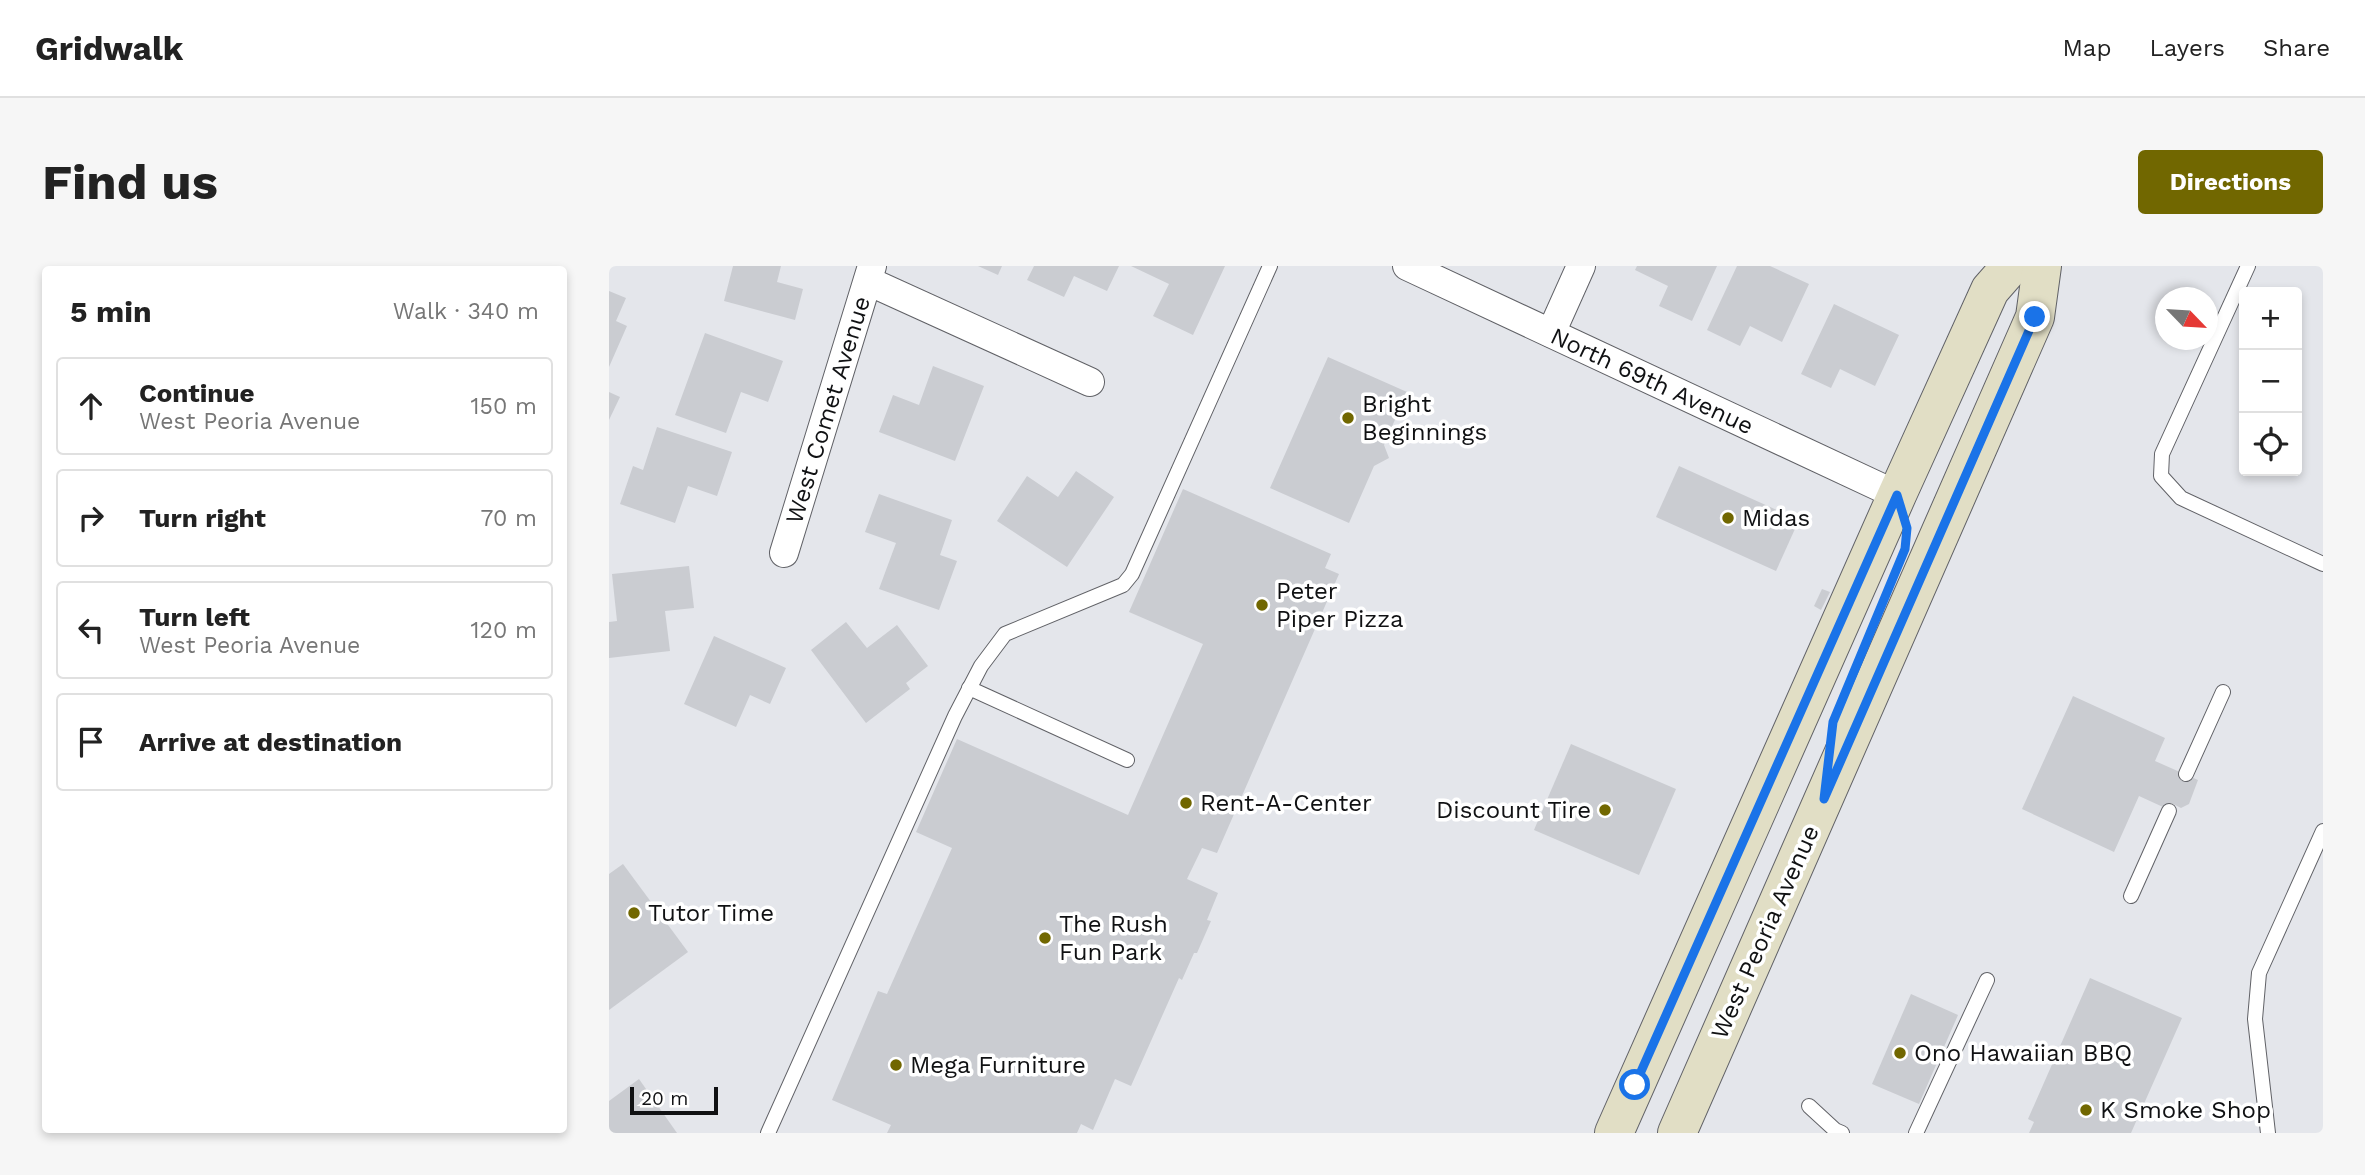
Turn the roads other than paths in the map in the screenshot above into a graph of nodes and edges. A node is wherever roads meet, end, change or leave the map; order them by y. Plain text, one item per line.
1 (1270, 266) edge
2 (1408, 266) edge
3 (1581, 266) edge
4 (2011, 266) edge
5 (2042, 266) edge
6 (2248, 266) edge
7 (870, 274) edge
8 (1551, 333) junction
9 (1090, 382) dead end
10 (1897, 495) junction
11 (784, 553) dead end
12 (2323, 564) edge
13 (969, 688) junction
14 (2223, 692) dead end
15 (1127, 760) dead end
16 (2186, 774) dead end
17 (1824, 799) junction
18 (2169, 811) dead end
19 (2323, 831) edge
20 (2131, 896) dead end
21 (1987, 980) dead end
22 (1809, 1106) dead end
23 (768, 1133) edge
24 (1614, 1133) edge
25 (1677, 1133) edge
26 (1842, 1133) edge
27 (1916, 1133) edge
28 (2268, 1133) edge

1 - 13 lane
2 - 8 street, North 69th Avenue
3 - 8 street
4 - 10 main road
5 - 17 main road, West Peoria Avenue
6 - 12 lane
7 - 9 street
7 - 11 street, West Comet Avenue
8 - 10 street, North 69th Avenue
10 - 17 main road
10 - 24 main road
13 - 15 lane
13 - 23 lane
14 - 16 lane
17 - 25 main road, West Peoria Avenue
18 - 20 lane
19 - 28 lane
21 - 27 lane
22 - 26 lane

